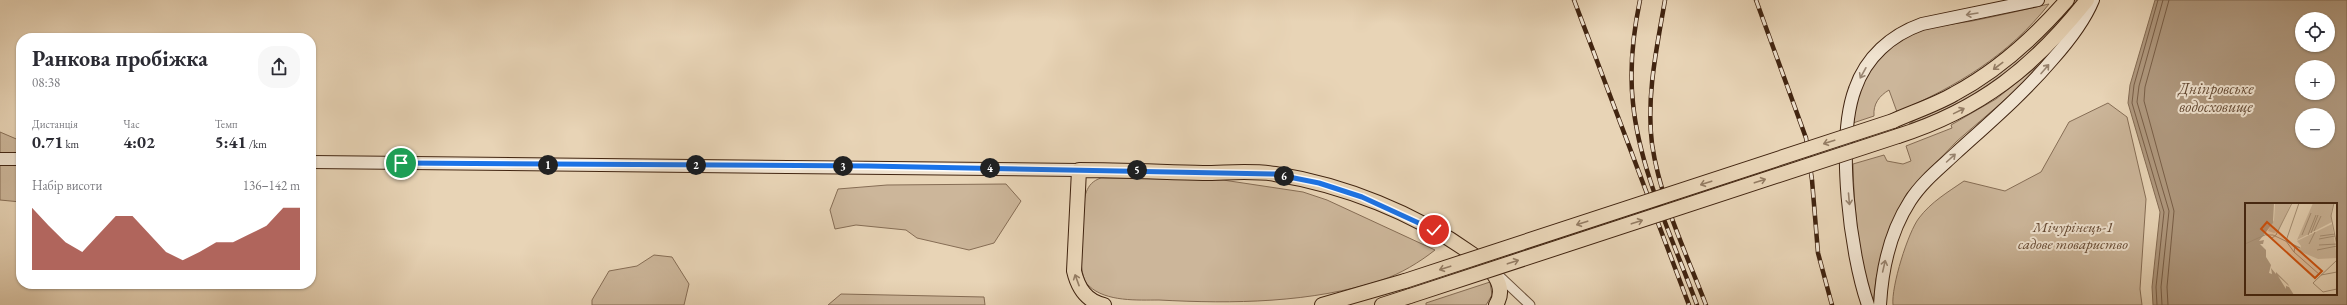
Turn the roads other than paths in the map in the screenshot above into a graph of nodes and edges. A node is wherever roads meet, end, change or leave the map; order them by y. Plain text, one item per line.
1 (2038, 0) edge
2 (2066, 0) edge
3 (2087, 0) edge
4 (2093, 0) edge
5 (0, 159) edge
6 (16, 159) edge
7 (316, 162) edge
8 (1079, 170) junction
9 (1488, 266) junction
10 (1104, 305) edge
11 (1322, 305) edge
12 (1382, 305) edge
13 (1496, 305) edge
14 (1530, 305) edge
15 (1868, 305) edge
16 (1880, 305) edge

1 -> 15 main road
2 -> 11 main road, bridge
12 -> 3 main road, bridge
16 -> 4 main road
5 - 6 main road
7 - 8 main road
8 - 9 main road
10 -> 8 main road
9 - 13 main road
9 - 14 street

